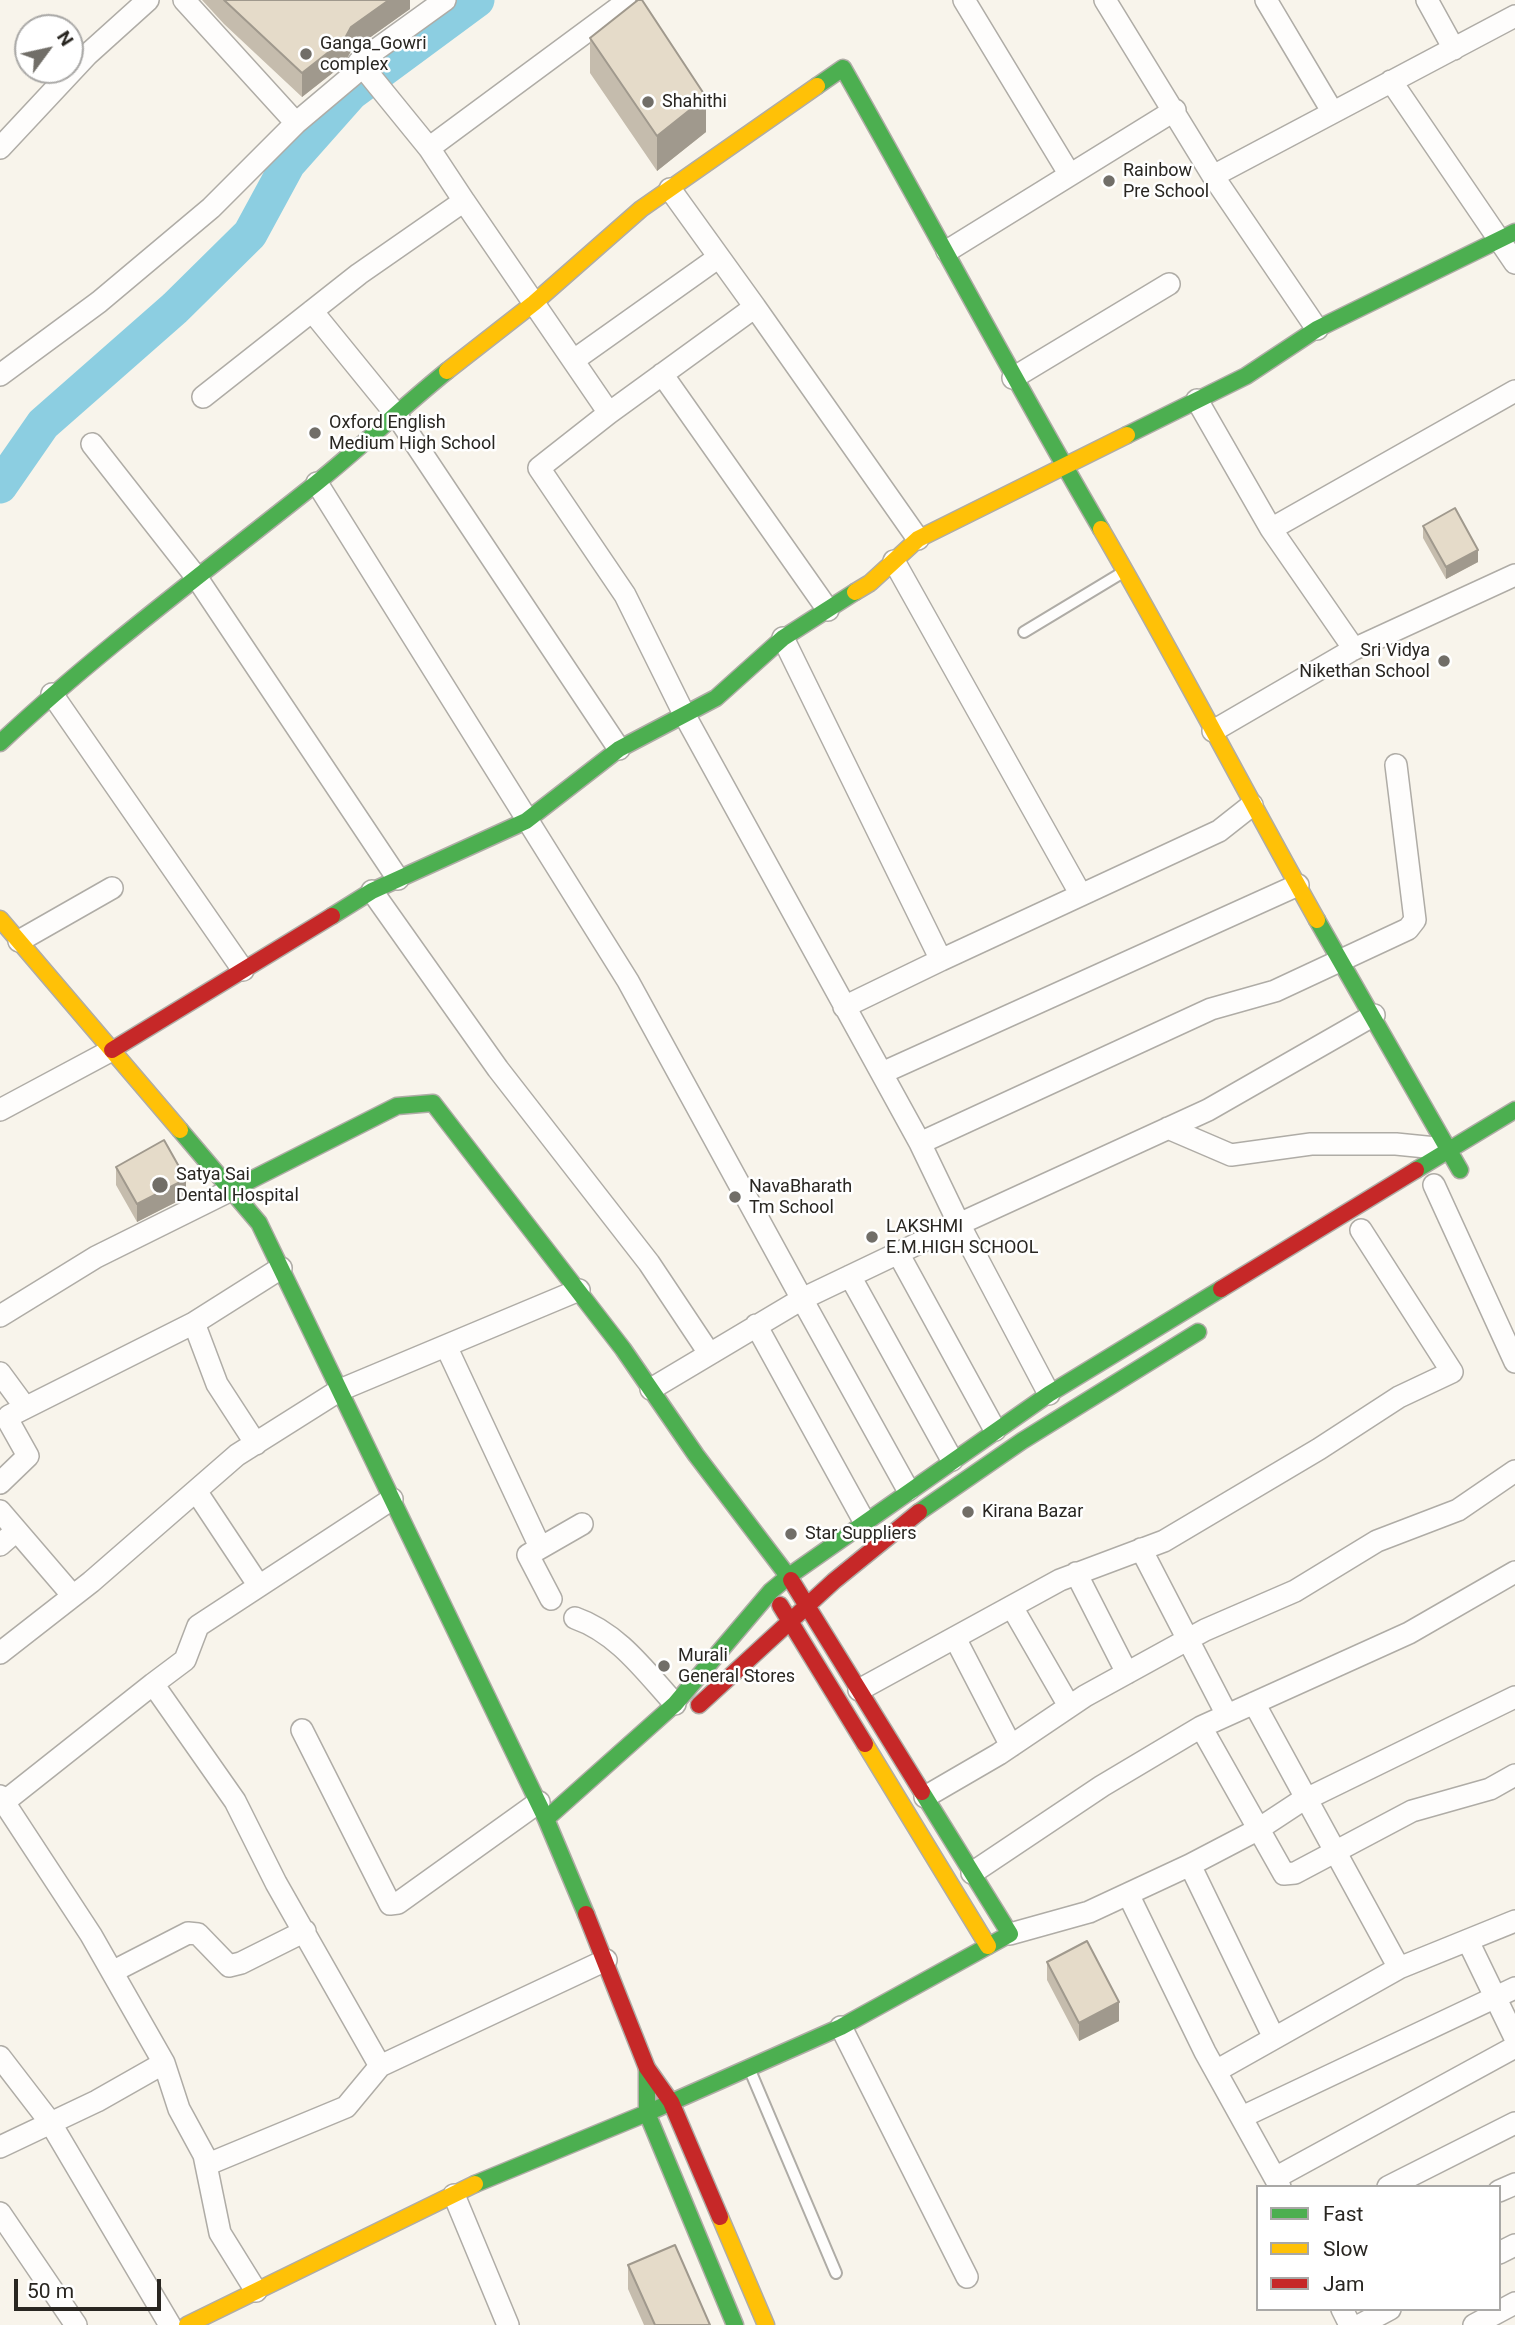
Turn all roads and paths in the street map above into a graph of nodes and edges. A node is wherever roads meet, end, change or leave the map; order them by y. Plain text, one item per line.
1 (148, 0) edge
2 (184, 0) edge
3 (445, 0) edge
4 (964, 0) edge
5 (1105, 0) edge
6 (1266, 0) edge
7 (1427, 0) edge
8 (625, 4) dead end
9 (1515, 16) edge
10 (1454, 48) junction
11 (359, 62) junction
12 (1391, 80) junction
13 (1175, 110) junction
14 (1332, 111) junction
15 (296, 123) junction
16 (0, 148) edge
17 (429, 148) junction
18 (1070, 175) junction
19 (1213, 176) junction
20 (670, 189) junction
21 (464, 201) junction
22 (1507, 236) edge
23 (947, 251) junction
24 (719, 257) junction
25 (1515, 263) edge
26 (1169, 284) dead end
27 (534, 303) junction
28 (755, 307) junction
29 (312, 311) junction
30 (1317, 330) junction
31 (573, 360) junction
32 (662, 374) junction
33 (0, 375) edge
34 (1013, 378) junction
35 (1515, 391) edge
36 (203, 397) dead end
37 (1197, 400) junction
38 (395, 413) junction
39 (609, 413) junction
40 (92, 444) dead end
41 (1062, 465) junction
42 (317, 483) junction
43 (1271, 529) junction
44 (918, 539) junction
45 (894, 561) junction
46 (1125, 571) junction
47 (1515, 575) edge
48 (197, 578) junction
49 (828, 610) junction
50 (1024, 632) dead end
51 (783, 638) junction
52 (1354, 649) junction
53 (52, 694) junction
54 (684, 715) junction
55 (1213, 731) junction
56 (0, 743) edge
57 (619, 749) junction
58 (1396, 765) dead end
59 (1252, 805) junction
60 (526, 821) junction
61 (398, 879) junction
62 (1298, 885) junction
63 (112, 888) dead end
64 (372, 891) junction
65 (1081, 895) junction
66 (0, 919) edge
67 (19, 941) junction
68 (941, 960) junction
69 (1343, 962) junction
70 (243, 970) junction
71 (844, 1007) junction
72 (1374, 1015) junction
73 (112, 1051) junction
74 (881, 1073) junction
75 (0, 1110) edge
76 (1515, 1110) edge
77 (1168, 1128) junction
78 (920, 1143) junction
79 (1449, 1149) junction
80 (1429, 1189) joint
81 (231, 1190) junction
82 (959, 1224) junction
83 (1360, 1230) dead end
84 (898, 1253) junction
85 (281, 1268) junction
86 (850, 1276) junction
87 (579, 1290) junction
88 (802, 1298) junction
89 (0, 1316) edge
90 (194, 1323) junction
91 (756, 1325) junction
92 (1209, 1325) dead end
93 (446, 1346) junction
94 (709, 1353) junction
95 (1515, 1362) edge
96 (0, 1373) edge
97 (651, 1389) junction
98 (340, 1390) junction
99 (1049, 1394) junction
100 (25, 1407) junction
101 (995, 1430) junction
102 (256, 1444) junction
103 (952, 1460) junction
104 (1515, 1471) edge
105 (0, 1483) edge
106 (908, 1490) junction
107 (196, 1491) junction
108 (392, 1499) junction
109 (0, 1511) edge
110 (864, 1521) junction
111 (582, 1524) dead end
112 (16, 1531) junction
113 (0, 1545) edge
114 (541, 1547) junction
115 (1141, 1549) junction
116 (1515, 1572) edge
117 (1076, 1573) junction
118 (789, 1576) junction
119 (259, 1586) junction
120 (771, 1591) junction
121 (73, 1596) junction
122 (551, 1599) dead end
123 (807, 1606) junction
124 (1012, 1606) junction
125 (575, 1618) dead end
126 (790, 1622) junction
127 (955, 1638) junction
128 (1186, 1640) junction
129 (0, 1653) edge
130 (1127, 1673) junction
131 (153, 1684) junction
132 (859, 1690) junction
133 (1515, 1697) edge
134 (1254, 1703) junction
135 (1069, 1706) junction
136 (681, 1710) junction
137 (1227, 1715) junction
138 (1201, 1727) junction
139 (302, 1730) dead end
140 (1011, 1746) junction
141 (1515, 1775) edge
142 (925, 1797) junction
143 (2, 1799) edge
144 (1304, 1799) junction
145 (542, 1811) junction
146 (1257, 1830) junction
147 (1335, 1853) junction
148 (1191, 1865) junction
149 (972, 1873) junction
150 (1128, 1894) junction
151 (1515, 1921) edge
152 (305, 1931) junction
153 (1010, 1934) junction
154 (1468, 1941) junction
155 (988, 1946) junction
156 (606, 1960) junction
157 (1399, 1968) junction
158 (112, 1972) junction
159 (1515, 1988) edge
160 (1495, 1997) junction
161 (841, 2027) junction
162 (1274, 2038) junction
163 (1515, 2038) edge
164 (1515, 2047) edge
165 (0, 2057) edge
166 (164, 2063) junction
167 (380, 2066) junction
168 (647, 2068) junction
169 (749, 2068) junction
170 (1216, 2071) junction
171 (671, 2102) junction
172 (647, 2113) junction
173 (1242, 2117) junction
174 (50, 2123) junction
175 (1515, 2123) edge
176 (0, 2147) edge
177 (206, 2165) junction
178 (1278, 2182) edge
179 (1392, 2185) edge
180 (454, 2195) junction
181 (0, 2213) edge
182 (836, 2273) dead end
183 (967, 2277) dead end
184 (256, 2291) junction
185 (1386, 2311) edge
186 (1500, 2311) edge
187 (76, 2325) edge
188 (170, 2325) edge
189 (187, 2325) edge
190 (508, 2325) edge
191 (735, 2325) edge
192 (766, 2325) edge
193 (1360, 2325) edge
194 (1474, 2325) edge

1 - 16 street
2 - 15 street
3 - 11 street
4 - 18 street
5 - 13 street
6 - 14 street
7 - 10 street
8 - 17 street
9 - 10 street
10 - 12 street
11 - 15 street
11 - 17 street
12 - 14 street
12 - 22 street
13 - 18 street
13 - 19 street
14 - 19 street
15 - 33 street
17 - 21 street
18 - 23 street
19 - 30 street
20 - 23 main road
20 - 24 street
20 - 27 main road
21 - 27 street
21 - 29 street
22 - 25 street
22 - 30 main road
23 - 34 main road
24 - 28 street
24 - 31 street
26 - 34 street
27 - 31 street
27 - 38 main road
28 - 32 street
28 - 44 street
29 - 36 street
29 - 38 street
30 - 37 main road
31 - 39 street
32 - 39 street
32 - 49 street
34 - 41 main road
35 - 43 street
37 - 41 main road
37 - 43 street
38 - 42 main road
38 - 57 street
39 - 54 street
40 - 48 street
41 - 44 main road
41 - 46 main road
42 - 48 main road
42 - 60 street
43 - 52 street
44 - 45 main road
45 - 49 main road
45 - 65 street
46 - 50 lane
46 - 55 main road
47 - 52 street
48 - 53 main road
48 - 61 street
49 - 51 main road
51 - 54 main road
51 - 68 street
52 - 55 street
53 - 56 main road
53 - 70 street
54 - 57 main road
54 - 71 street
55 - 59 main road
57 - 60 main road
58 - 69 street
59 - 62 main road
59 - 65 street
60 - 61 main road
60 - 88 street
61 - 64 main road
62 - 69 main road
62 - 74 street
63 - 67 street
64 - 70 main road
64 - 94 street
65 - 68 street
66 - 67 main road
67 - 73 main road
68 - 71 street
69 - 72 main road
69 - 78 street
70 - 73 main road
71 - 74 street
72 - 77 street
72 - 79 main road
73 - 75 street
73 - 81 main road
74 - 78 street
76 - 79 main road
77 - 79 street
77 - 82 street
78 - 82 street
79 - 80 main road
79 - 99 main road
80 - 95 street
81 - 85 main road
81 - 87 main road
81 - 89 street
82 - 84 street
82 - 99 street
83 - 115 street
84 - 86 street
84 - 101 street
85 - 90 street
85 - 98 main road
86 - 88 street
86 - 103 street
87 - 93 street
87 - 97 main road
88 - 91 street
88 - 106 street
90 - 100 street
90 - 102 street
91 - 94 street
91 - 110 street
92 - 123 main road
93 - 98 street
93 - 114 street
94 - 97 street
96 - 100 street
97 - 118 main road
98 - 102 street
98 - 108 main road
99 - 101 main road
100 - 105 street
101 - 103 main road
102 - 107 street
103 - 106 main road
104 - 128 street
106 - 110 main road
107 - 119 street
107 - 121 street
108 - 119 street
108 - 145 main road
109 - 112 street
110 - 118 main road
111 - 114 street
112 - 113 street
112 - 121 street
114 - 122 street
115 - 117 street
115 - 128 street
116 - 134 street
117 - 124 street
117 - 130 street
118 - 120 main road
118 - 123 main road
119 - 131 street
120 - 126 main road
120 - 136 main road
121 - 129 street
123 - 126 main road
123 - 132 main road
124 - 127 street
124 - 135 street
125 - 136 street
126 - 136 main road
126 - 155 main road
127 - 132 street
127 - 140 street
128 - 130 street
128 - 137 street
130 - 135 street
131 - 143 street
131 - 152 street
132 - 142 main road
133 - 144 street
134 - 137 street
134 - 144 street
135 - 140 street
136 - 145 main road
137 - 138 street
138 - 146 street
138 - 149 street
139 - 145 street
140 - 142 street
141 - 147 street
142 - 149 main road
143 - 158 street
144 - 146 street
144 - 147 street
145 - 156 main road
146 - 147 street
146 - 148 street
147 - 157 street
148 - 150 street
148 - 162 street
149 - 153 main road
150 - 153 street
150 - 170 street
151 - 154 street
152 - 158 street
152 - 167 street
153 - 155 main road
154 - 157 street
154 - 160 street
155 - 161 main road
156 - 167 street
156 - 168 main road
157 - 162 street
158 - 166 street
159 - 160 street
160 - 163 street
160 - 173 street
161 - 169 main road
161 - 183 street
162 - 170 street
164 - 178 street
165 - 174 street
166 - 174 street
166 - 177 street
167 - 177 street
168 - 171 main road
168 - 172 main road
169 - 171 main road
169 - 182 lane
170 - 173 street
171 - 172 main road
171 - 192 main road
172 - 180 main road
172 - 191 main road
173 - 178 street
174 - 176 street
174 - 188 street
175 - 179 street
177 - 184 street
180 - 184 main road
180 - 190 street
181 - 187 street
184 - 189 main road
185 - 193 street
186 - 194 street

